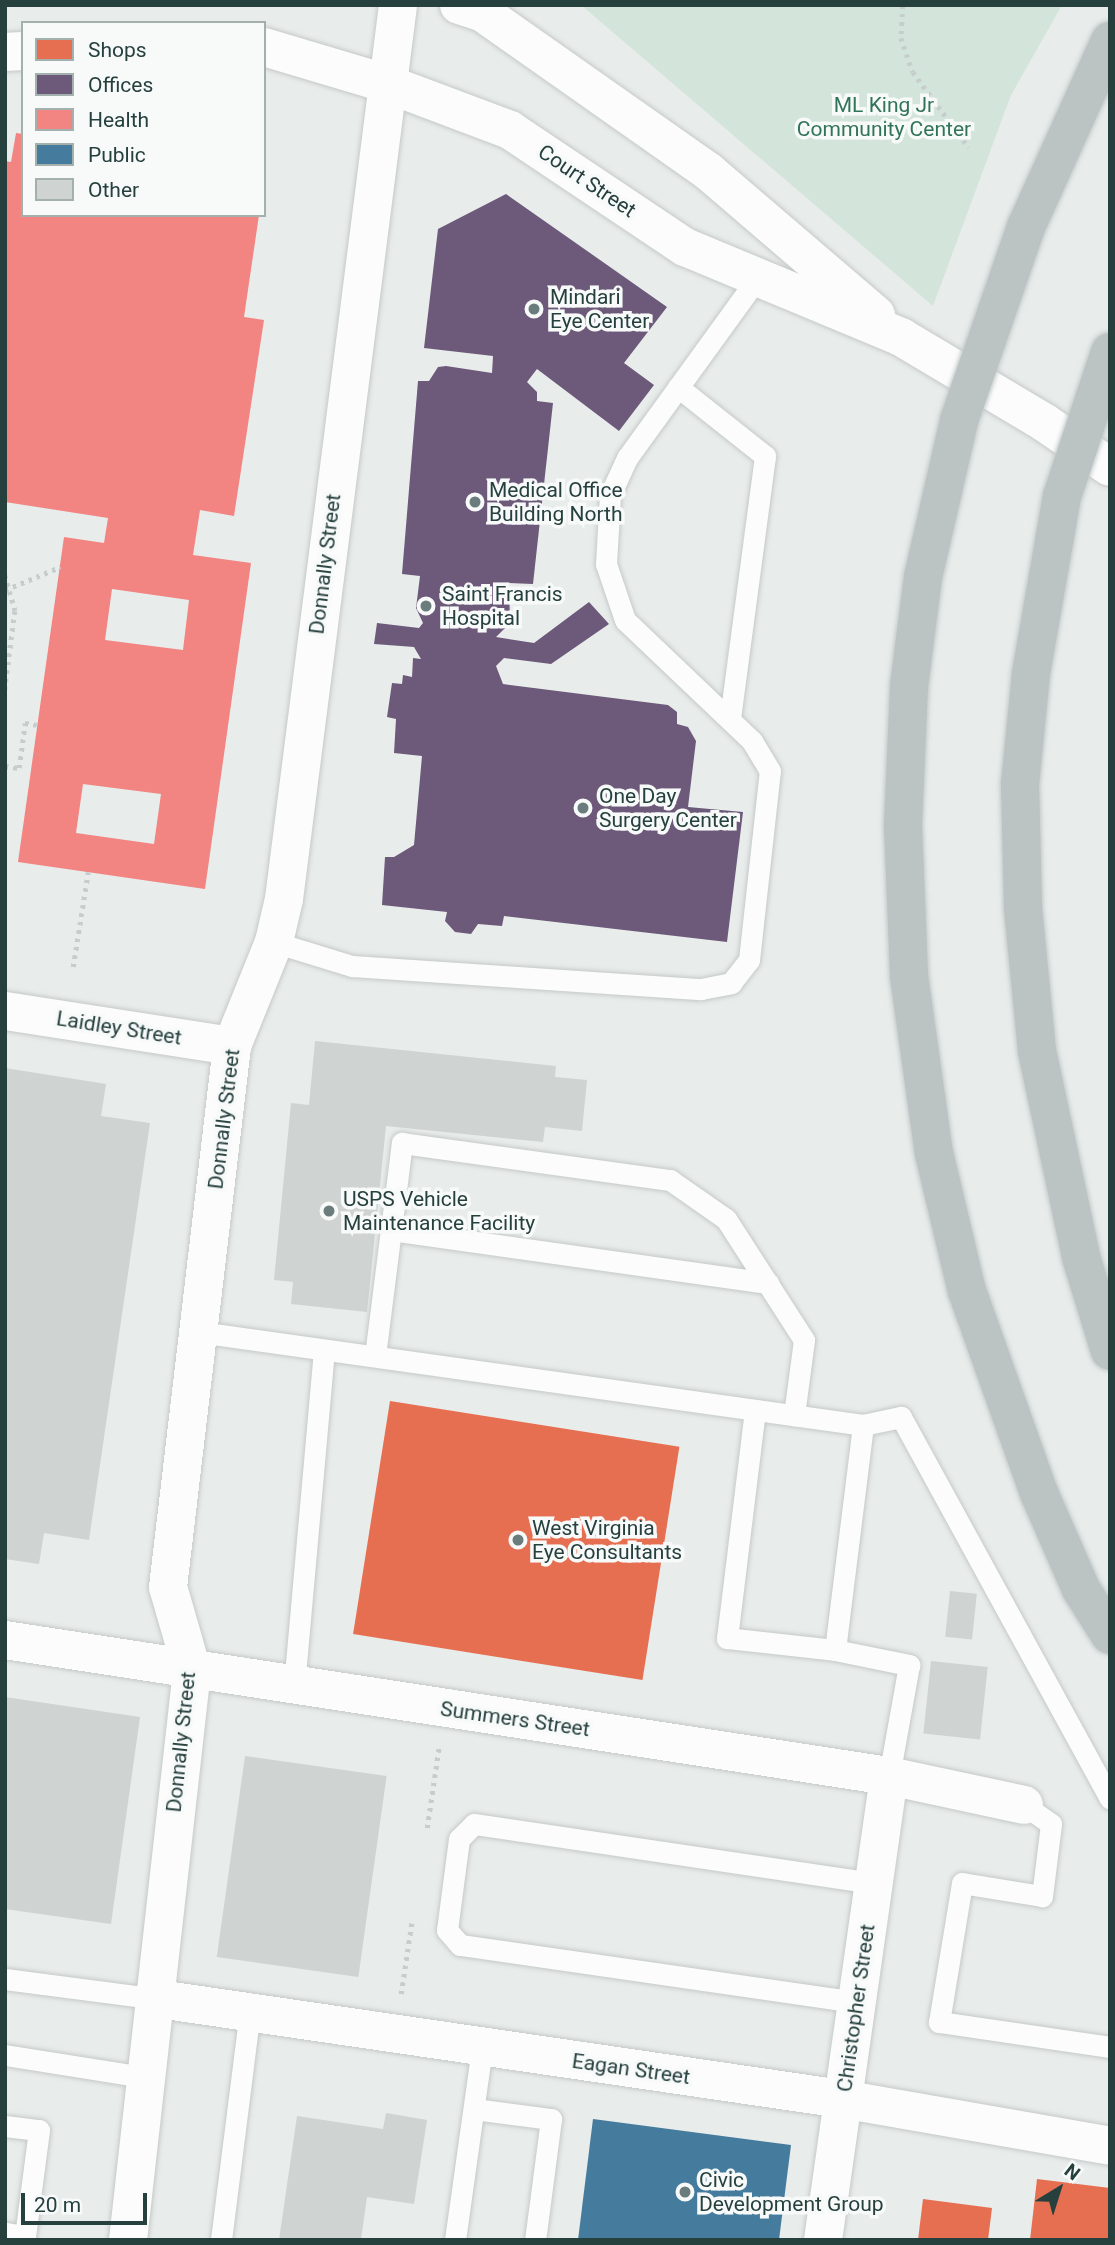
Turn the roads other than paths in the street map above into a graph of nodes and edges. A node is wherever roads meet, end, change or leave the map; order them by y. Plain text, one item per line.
1 (398, 5) edge
2 (459, 5) edge
3 (1110, 41) edge
4 (266, 48) edge
5 (385, 83) junction
6 (758, 277) junction
7 (901, 337) junction
8 (1110, 352) edge
9 (678, 387) junction
10 (1110, 467) edge
11 (730, 719) junction
12 (274, 942) junction
13 (5, 1010) edge
14 (232, 1046) junction
15 (391, 1230) junction
16 (768, 1283) junction
17 (199, 1332) junction
18 (324, 1350) junction
19 (1110, 1351) edge
20 (375, 1356) junction
21 (755, 1410) junction
22 (794, 1415) junction
23 (863, 1425) junction
24 (1110, 1635) edge
25 (5, 1640) edge
26 (835, 1650) junction
27 (192, 1670) junction
28 (294, 1686) junction
29 (889, 1776) junction
30 (1110, 1798) edge
31 (1024, 1805) joint
32 (874, 1883) junction
33 (5, 1979) edge
34 (152, 1998) junction
35 (856, 2002) junction
36 (250, 2012) junction
37 (482, 2047) junction
38 (1110, 2047) edge
39 (5, 2055) edge
40 (144, 2077) junction
41 (842, 2099) junction
42 (474, 2109) junction
43 (5, 2126) edge
44 (1110, 2147) edge
45 (5, 2233) edge
46 (128, 2240) edge
47 (221, 2240) edge
48 (456, 2240) edge
49 (536, 2240) edge
50 (822, 2240) edge

1 - 5 street, Donnally Street
2 - 7 street, Court Street
3 - 24 highway, bridge
4 - 5 street, Court Street
5 - 6 street, Court Street
5 - 12 street, Donnally Street
6 - 7 street, Court Street
6 - 9 lane
7 - 10 street, Court Street
8 - 19 highway, bridge
9 - 11 lane
9 - 11 lane
11 - 12 lane
12 - 14 street, Donnally Street
13 - 14 street, Laidley Street
14 - 17 street, Donnally Street
15 - 16 lane
15 - 16 lane
15 - 20 lane
16 - 22 lane
17 - 18 lane
17 - 27 street, Donnally Street
18 - 20 lane
18 - 28 lane
20 - 21 lane
21 - 22 lane
21 - 26 lane
22 - 23 lane
23 - 26 lane
23 - 30 lane
25 - 27 street, Summers Street
26 - 29 lane
27 - 28 street, Summers Street
27 - 34 street, Donnally Street
28 - 29 street, Summers Street
29 - 31 street, Summers Street
29 - 32 street, Christopher Street
31 - 38 lane
32 - 35 street, Christopher Street
32 - 35 lane
33 - 34 lane
34 - 36 street, Eagan Street
34 - 40 street, Donnally Street
35 - 41 street, Christopher Street
36 - 37 street, Eagan Street
36 - 47 lane
37 - 41 street, Eagan Street
37 - 42 lane
39 - 40 lane
40 - 46 street, Donnally Street
41 - 44 street, Eagan Street
41 - 50 street, Christopher Street
42 - 48 lane
42 - 49 lane
43 - 45 lane

